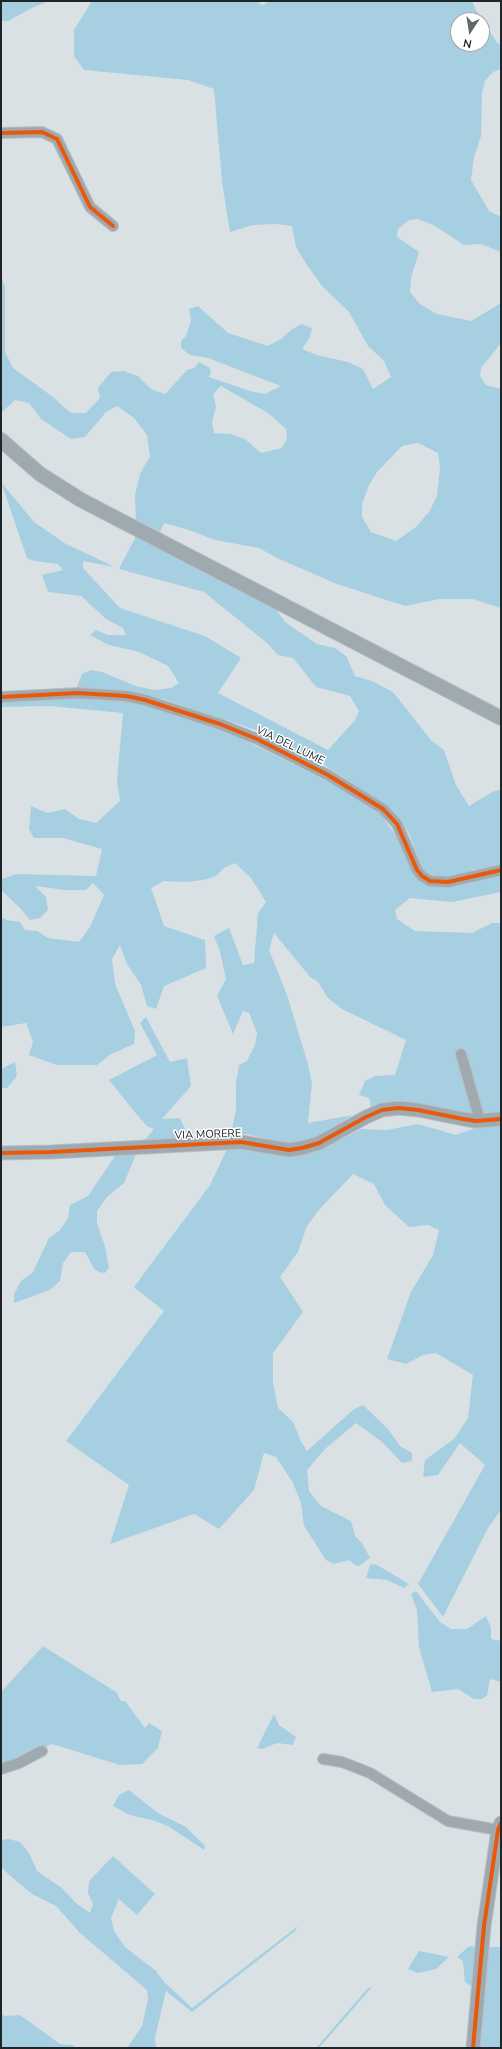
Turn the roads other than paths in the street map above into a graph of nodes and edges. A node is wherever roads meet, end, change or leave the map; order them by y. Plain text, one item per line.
1 (1, 133) edge
2 (113, 226) dead end
3 (1, 440) edge
4 (1, 696) edge
5 (501, 718) edge
6 (501, 870) edge
7 (461, 1054) dead end
8 (501, 1119) edge
9 (480, 1121) junction
10 (1, 1153) edge
11 (42, 1751) dead end
12 (323, 1759) dead end
13 (1, 1770) edge
14 (500, 1826) edge
15 (473, 2048) edge

1 - 2 street
3 - 5 main road
4 - 6 street, VIA DEL LUME
7 - 9 street
8 - 9 street, VIA MORERE
9 - 10 street, VIA MORERE
11 - 13 street
12 - 14 street
14 - 15 street

